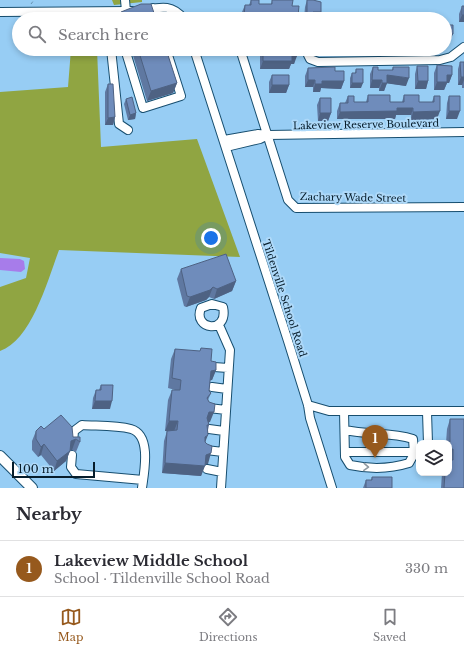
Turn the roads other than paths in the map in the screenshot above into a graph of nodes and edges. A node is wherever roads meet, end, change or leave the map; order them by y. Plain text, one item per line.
1 (125, 0) edge
2 (169, 0) edge
3 (153, 8) junction
4 (173, 9) junction
5 (126, 11) junction
6 (0, 12) edge
7 (12, 12) edge
8 (122, 12) edge
9 (154, 12) edge
10 (176, 12) edge
11 (464, 47) edge
12 (112, 56) edge
13 (127, 56) edge
14 (168, 56) edge
15 (196, 56) edge
16 (242, 56) edge
17 (308, 56) edge
18 (128, 130) dead end
19 (464, 132) edge
20 (268, 135) junction
21 (225, 143) junction
22 (464, 207) edge
23 (219, 325) dead end
24 (214, 367) edge
25 (228, 368) junction
26 (212, 387) dead end
27 (227, 389) junction
28 (308, 404) junction
29 (209, 408) edge
30 (226, 410) junction
31 (344, 411) junction
32 (464, 411) edge
33 (427, 412) junction
34 (209, 429) edge
35 (345, 430) junction
36 (224, 431) junction
37 (428, 440) edge
38 (73, 443) edge
39 (206, 450) edge
40 (223, 452) junction
41 (345, 452) junction
42 (414, 452) junction
43 (72, 455) edge
44 (0, 456) edge
45 (206, 469) edge
46 (222, 472) junction
47 (142, 484) edge
48 (32, 488) edge
49 (221, 488) edge
50 (332, 488) edge

1 - 5 street
2 - 4 street
3 - 4 street
3 - 5 street
3 - 9 street
4 - 10 street
5 - 8 street
6 - 7 street
11 - 17 street
12 - 18 street
13 - 14 street
15 - 21 street, Tildenville School Road
16 - 20 street, Zachary Wade Street
19 - 20 street, Lakeview Reserve Boulevard
20 - 21 street, Lakeview Reserve Boulevard
20 - 22 street, Zachary Wade Street
21 - 28 street, Tildenville School Road
23 - 25 street
24 - 25 street
25 - 27 street
26 - 27 street
27 - 30 street
28 - 31 street
28 - 50 street, Tildenville School Road
29 - 30 street
30 - 36 street
31 - 33 street
31 - 35 street
32 - 33 street
33 - 37 street
34 - 36 street
35 - 41 street
35 - 42 street
36 - 40 street
38 - 47 street
39 - 40 street
40 - 46 street
41 - 42 street
41 -> 42 street
43 - 47 street
44 - 48 main road
45 - 46 street
46 - 49 street

